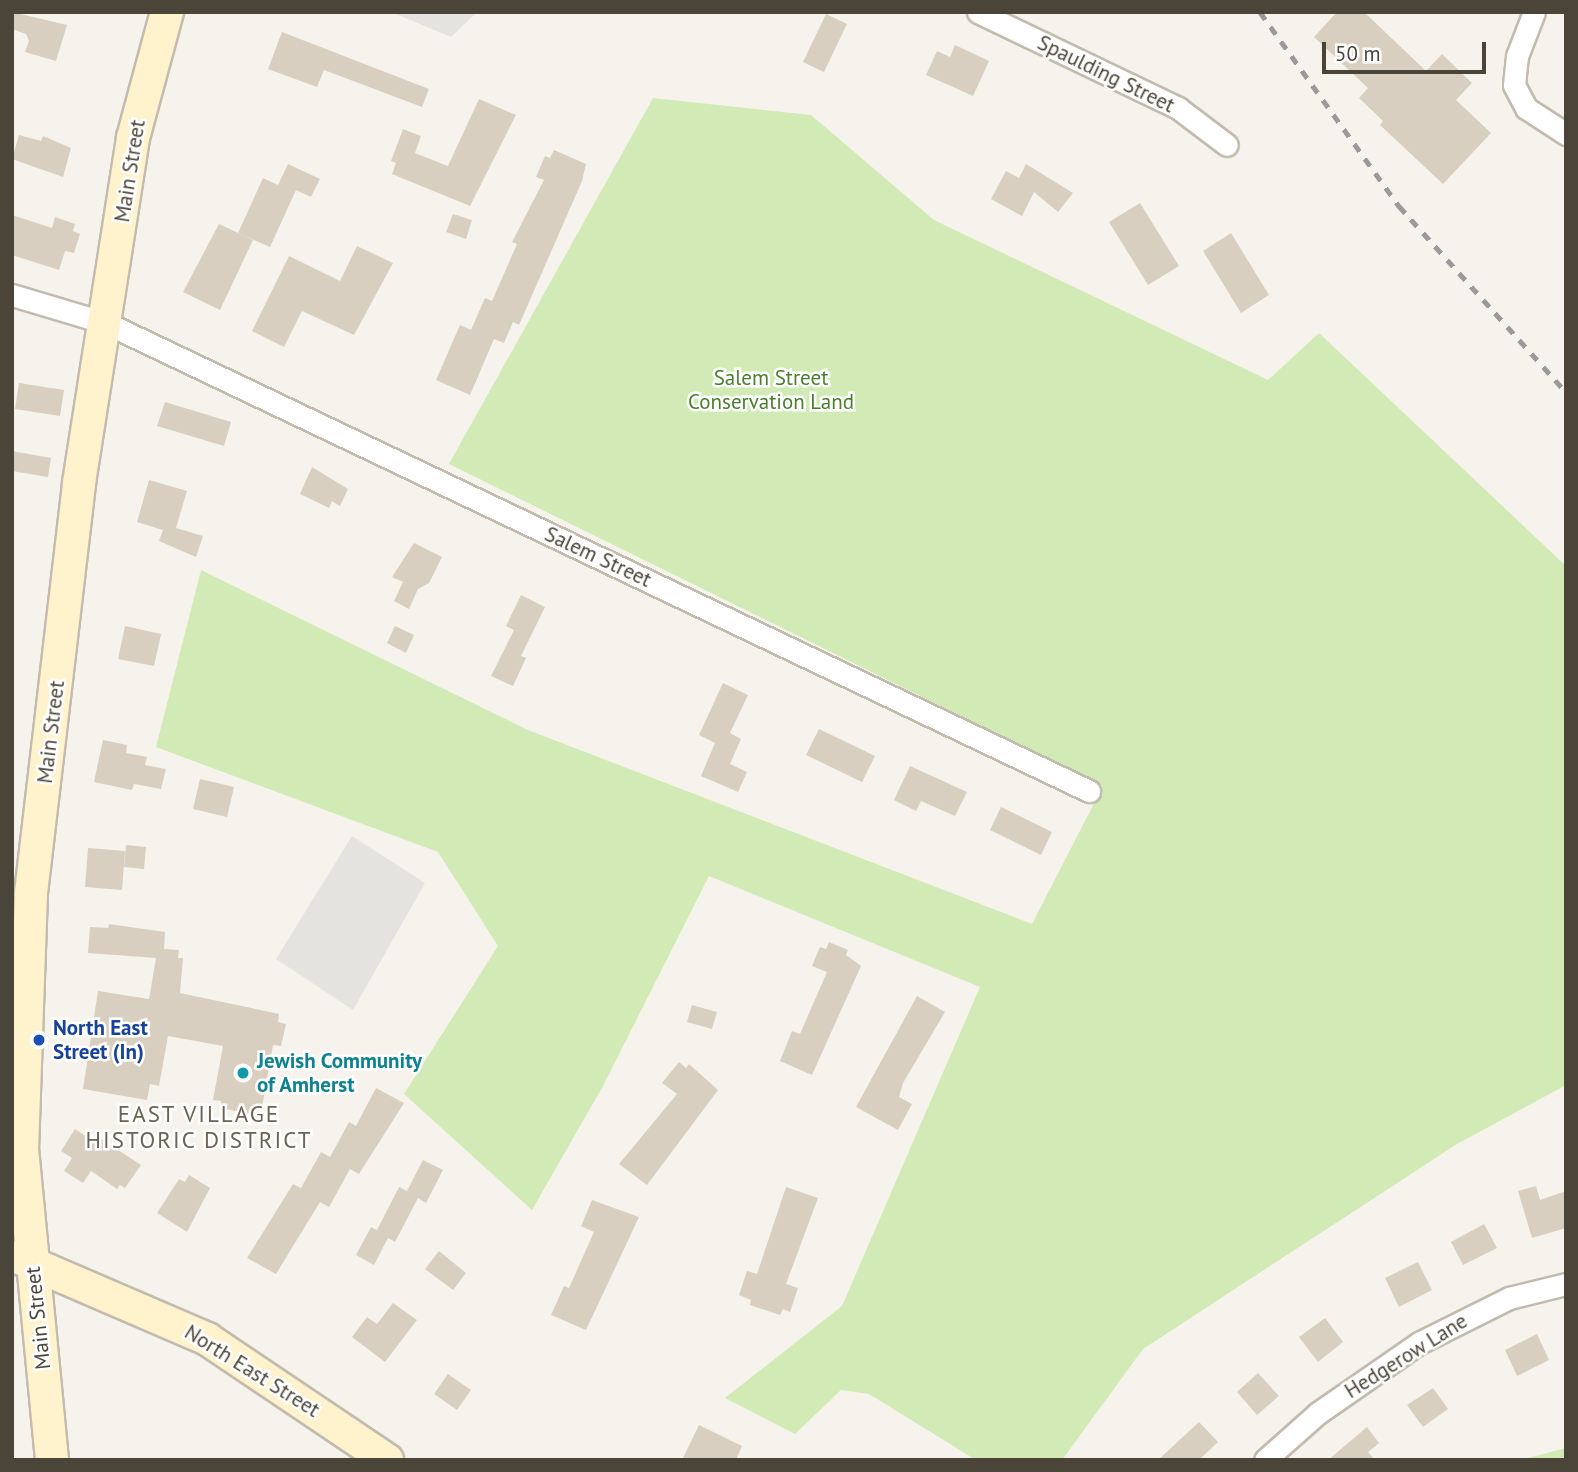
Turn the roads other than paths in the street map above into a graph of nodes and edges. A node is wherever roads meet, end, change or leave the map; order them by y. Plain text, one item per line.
1 (978, 12) edge
2 (1534, 12) edge
3 (162, 13) edge
4 (1566, 134) edge
5 (1227, 145) dead end
6 (12, 295) edge
7 (106, 323) junction
8 (1089, 791) dead end
9 (17, 1101) edge
10 (22, 1259) edge
11 (1566, 1284) edge
12 (52, 1460) edge
13 (387, 1460) edge
14 (1265, 1460) edge

1 - 5 street, Spaulding Street
2 - 4 street
3 - 7 main road, Main Street
6 - 7 street, Salem Street
7 - 8 street, Salem Street
7 - 9 main road, Main Street
9 - 10 main road, Main Street
10 - 12 main road, Main Street
10 - 13 main road, North East Street
11 - 14 street, Hedgerow Lane

